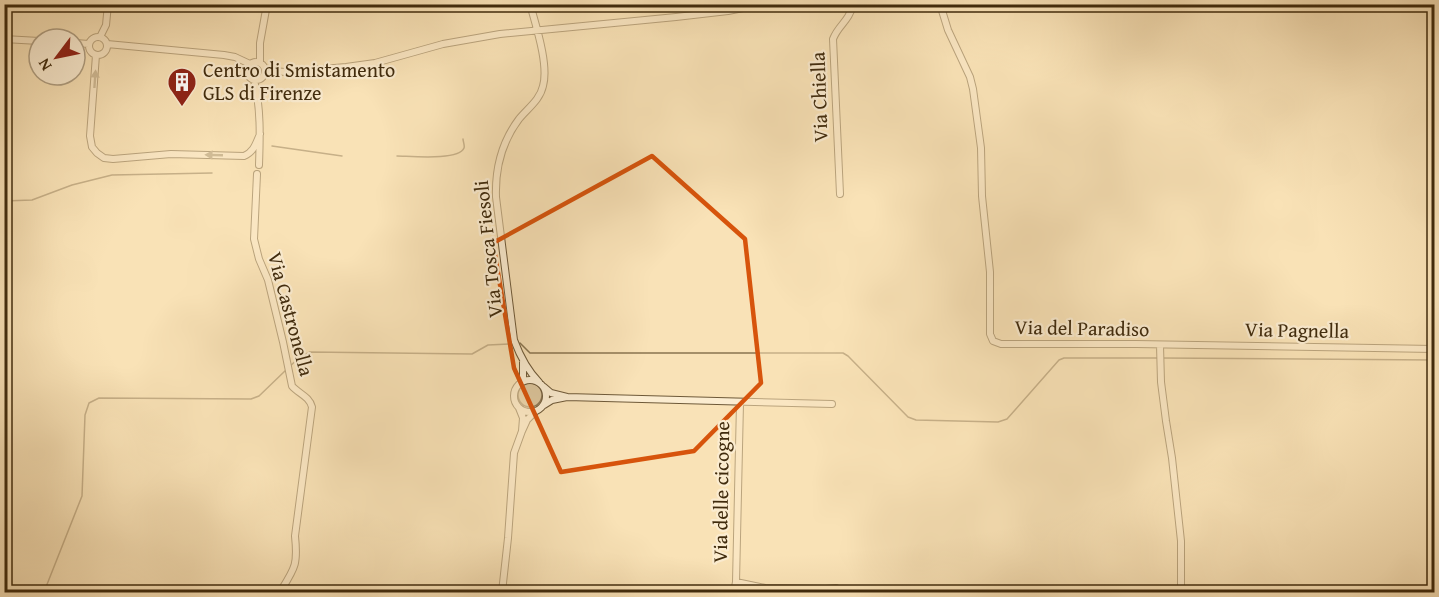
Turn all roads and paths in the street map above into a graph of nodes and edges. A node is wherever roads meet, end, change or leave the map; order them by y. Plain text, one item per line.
1 (108, 4) edge
2 (267, 4) edge
3 (530, 4) edge
4 (764, 4) edge
5 (853, 4) edge
6 (940, 4) edge
7 (537, 30) junction
8 (100, 37) junction
9 (4, 39) edge
10 (27, 40) edge
11 (89, 44) joint
12 (107, 44) junction
13 (96, 55) junction
14 (254, 63) junction
15 (264, 74) junction
16 (254, 80) junction
17 (258, 94) junction
18 (260, 134) junction
19 (259, 165) dead end
20 (257, 174) dead end
21 (840, 194) dead end
22 (1160, 349) junction
23 (1434, 349) edge
24 (523, 361) junction
25 (523, 381) junction
26 (542, 384) junction
27 (567, 398) junction
28 (740, 403) junction
29 (832, 404) dead end
30 (543, 405) junction
31 (519, 407) junction
32 (536, 411) junction
33 (522, 431) junction
34 (736, 582) junction
35 (836, 588) dead end
36 (765, 590) edge
37 (280, 592) edge
38 (502, 592) edge
39 (734, 592) edge
40 (1183, 592) edge

1 - 8 street
2 - 14 street
3 - 7 street, Via Tosca Fiesoli
4 - 7 street
5 - 21 street, Via Chiella
6 - 22 street, Via del Paradiso
7 - 15 street
7 - 24 street, Via Tosca Fiesoli
8 - 11 street
8 - 12 street
9 - 10 street
11 - 13 street
12 - 13 street
12 - 14 street
18 -> 13 street
14 - 15 street
14 - 16 street
15 - 16 street
15 - 17 street
16 - 17 street
17 - 18 street
18 - 19 street
20 - 37 street, Via Castronella
22 - 23 street, Via Pagnella
22 - 40 street, Via del Paradiso
24 - 25 street, Via Tosca Fiesoli
24 - 26 street, Via Tosca Fiesoli
25 - 26 street
25 - 31 street, Via Tosca Fiesoli
26 - 27 street, Via delle cicogne
26 - 30 street
27 - 28 street, Via delle cicogne
27 - 30 street, Via delle cicogne
28 - 29 street, Via delle cicogne
28 - 34 street, Via delle cicogne
30 - 32 street, Via Tosca Fiesoli
31 - 32 street
31 - 33 street, Via Tosca Fiesoli
32 - 33 street, Via Tosca Fiesoli
33 - 38 street, Via Tosca Fiesoli
34 - 36 street
34 - 39 street, Via delle cicogne
35 - 36 street

